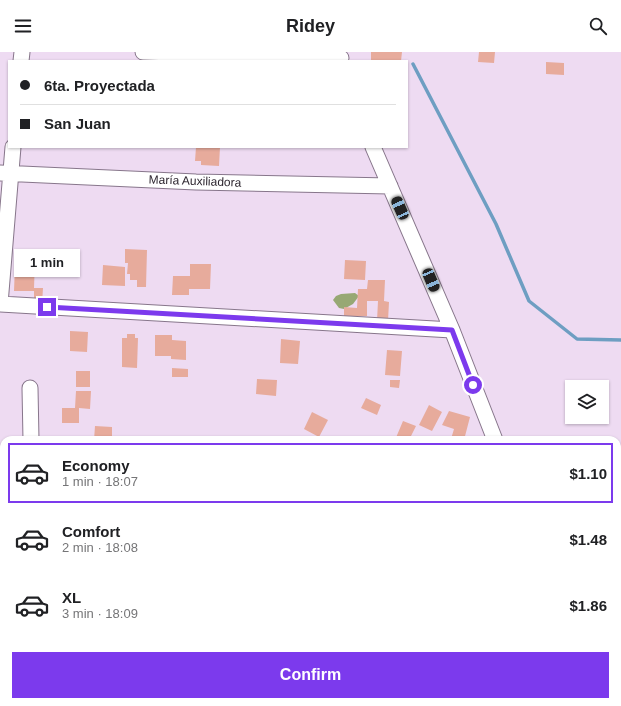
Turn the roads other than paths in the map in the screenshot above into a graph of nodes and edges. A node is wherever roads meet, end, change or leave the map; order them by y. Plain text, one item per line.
1 (143, 52) edge
2 (180, 53) edge
3 (341, 57) edge
4 (13, 148) edge
5 (373, 148) edge
6 (5, 173) edge
7 (390, 186) junction
8 (0, 304) edge
9 (452, 330) junction
10 (30, 388) dead end
11 (31, 436) edge
12 (493, 436) edge

1 - 2 street
2 - 3 street
4 - 6 street
5 - 7 street
6 - 7 street, María Auxiliadora
6 - 8 street
7 - 9 street
8 - 9 street
9 - 12 street
10 - 11 street

